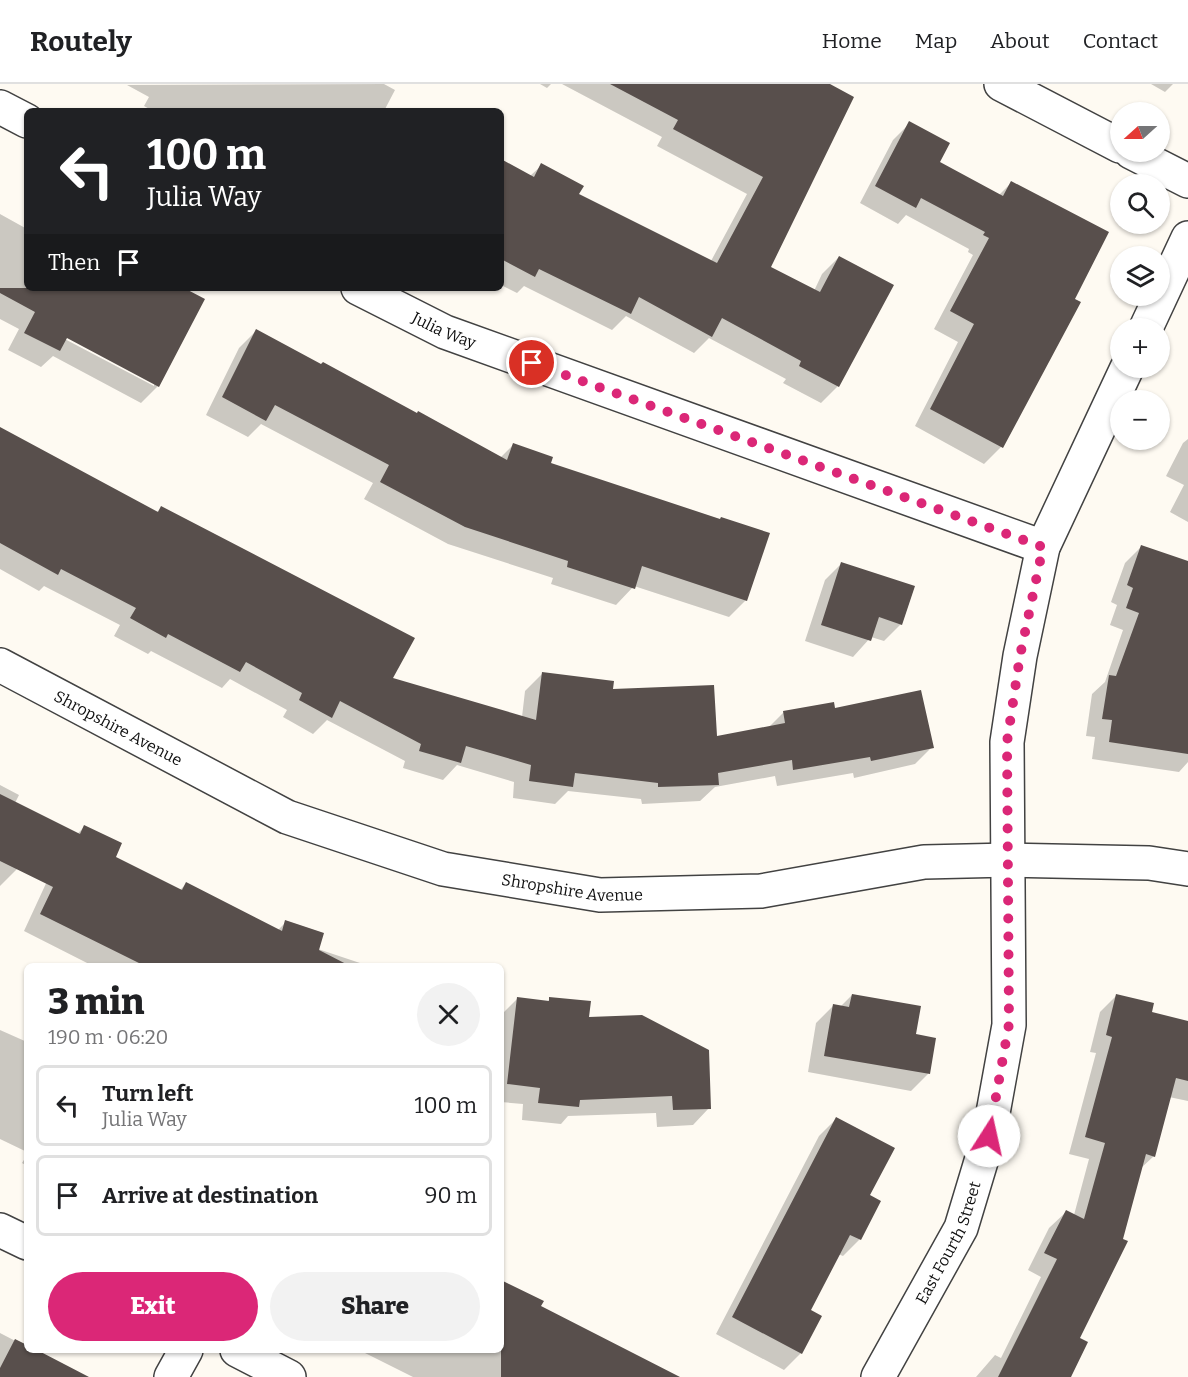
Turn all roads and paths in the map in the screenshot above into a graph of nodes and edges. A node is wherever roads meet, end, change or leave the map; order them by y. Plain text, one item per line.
1 (1001, 84) edge
2 (0, 107) edge
3 (24, 119) edge
4 (1110, 141) edge
5 (1151, 162) edge
6 (1188, 181) edge
7 (1188, 238) edge
8 (364, 291) edge
9 (1151, 318) edge
10 (1122, 378) edge
11 (1043, 547) junction
12 (0, 666) edge
13 (1009, 860) junction
14 (1188, 870) edge
15 (0, 1230) edge
16 (24, 1242) edge
17 (184, 1353) edge
18 (243, 1353) edge
19 (171, 1377) edge
20 (289, 1377) edge
21 (878, 1377) edge

1 - 4 street
2 - 3 street
5 - 6 street
7 - 9 street
8 - 11 street, Julia Way
10 - 11 street, East Fourth Street
11 - 13 street, East Fourth Street
12 - 13 street, Shropshire Avenue
13 - 14 street, Shropshire Avenue
13 - 21 street, East Fourth Street
15 - 16 street
17 - 19 street
18 - 20 street

